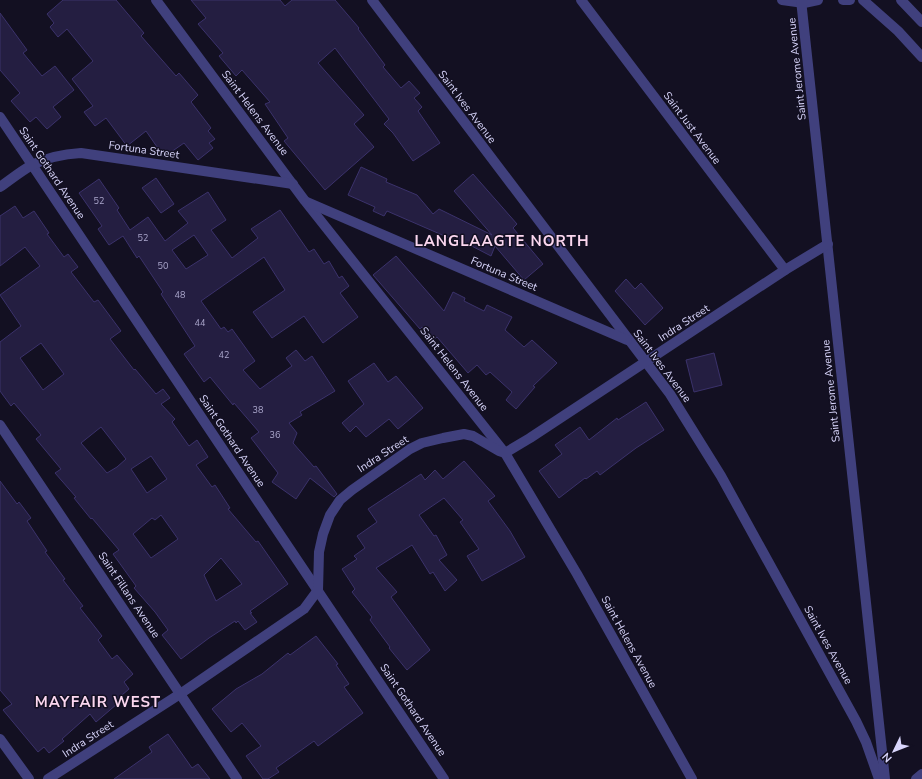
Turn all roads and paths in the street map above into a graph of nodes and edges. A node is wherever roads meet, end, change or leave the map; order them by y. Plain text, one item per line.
1 (156, 0) edge
2 (372, 0) edge
3 (581, 0) edge
4 (782, 0) edge
5 (818, 0) edge
6 (843, 0) edge
7 (850, 0) edge
8 (863, 0) edge
9 (900, 0) edge
10 (801, 1) edge
11 (922, 22) edge
12 (922, 57) edge
13 (0, 118) edge
14 (32, 165) junction
15 (292, 184) junction
16 (0, 187) edge
17 (305, 201) junction
18 (828, 244) junction
19 (785, 270) junction
20 (628, 340) junction
21 (646, 362) junction
22 (0, 425) edge
23 (505, 453) junction
24 (318, 590) junction
25 (180, 694) junction
26 (0, 739) edge
27 (922, 774) edge
28 (29, 779) edge
29 (48, 779) edge
30 (237, 779) edge
31 (444, 779) edge
32 (692, 779) edge
33 (879, 779) edge
34 (885, 779) edge
35 (916, 779) edge

1 - 15 street, Saint Helens Avenue
2 - 20 street, Saint Ives Avenue
3 - 19 street, Saint Just Avenue
4 - 10 street
5 - 10 street
6 - 7 street
8 - 12 street
9 - 11 street
10 - 18 street, Saint Jerome Avenue
13 - 14 street, Saint Gothard Avenue
14 - 15 street, Fortuna Street
14 - 16 street, Fortuna Street
14 - 24 street, Saint Gothard Avenue
15 - 17 street, Saint Helens Avenue
17 - 20 street, Fortuna Street
17 - 23 street, Saint Helens Avenue
18 - 19 street, Indra Street
18 - 34 street, Saint Jerome Avenue
19 - 21 street, Indra Street
20 - 21 street, Saint Ives Avenue
21 - 23 street, Indra Street
21 - 33 street, Saint Ives Avenue
22 - 25 street, Saint Fillans Avenue
23 - 24 street, Indra Street
23 - 32 street, Saint Helens Avenue
24 - 25 street, Indra Street
24 - 31 street, Saint Gothard Avenue
25 - 29 street, Indra Street
25 - 30 street, Saint Fillans Avenue
26 - 28 street
27 - 35 street

